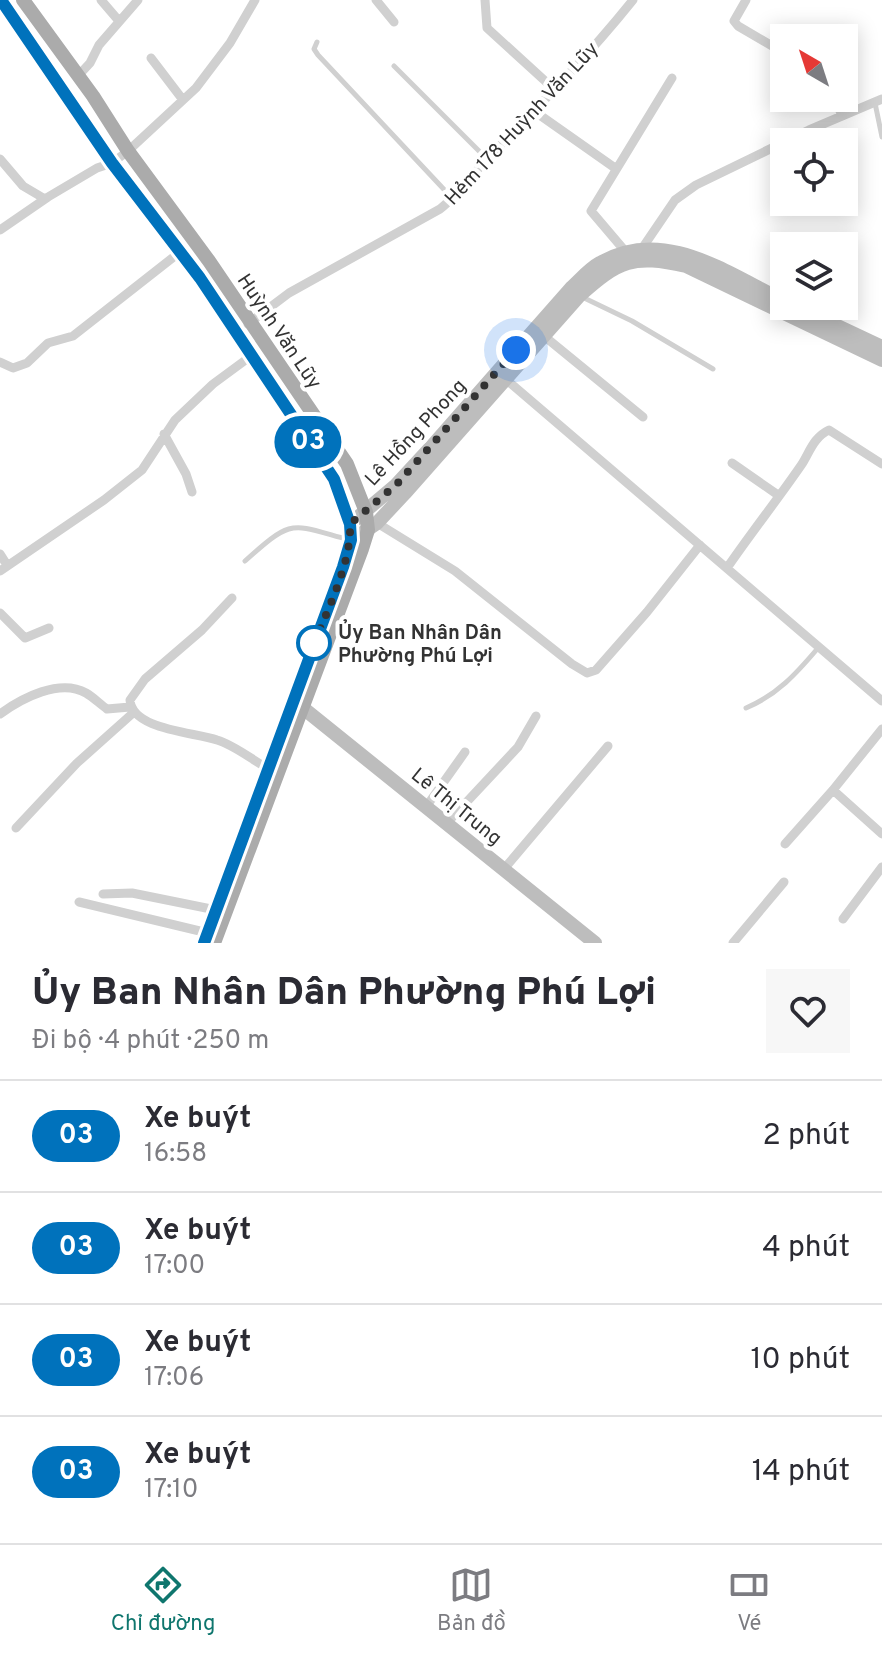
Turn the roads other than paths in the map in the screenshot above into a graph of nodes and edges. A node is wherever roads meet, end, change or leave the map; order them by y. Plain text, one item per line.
1 (1, 0) edge
2 (23, 0) edge
3 (101, 0) edge
4 (138, 0) edge
5 (255, 0) edge
6 (376, 0) edge
7 (485, 0) edge
8 (633, 0) edge
9 (746, 0) edge
10 (119, 21) junction
11 (394, 22) dead end
12 (317, 42) dead end
13 (770, 45) edge
14 (151, 58) dead end
15 (394, 66) dead end
16 (78, 76) junction
17 (672, 78) dead end
18 (555, 90) junction
19 (183, 100) junction
20 (879, 100) edge
21 (534, 111) junction
22 (840, 112) edge
23 (842, 116) junction
24 (882, 137) edge
25 (128, 151) junction
26 (0, 159) edge
27 (487, 159) junction
28 (112, 163) junction
29 (615, 168) junction
30 (45, 199) junction
31 (453, 199) junction
32 (0, 230) edge
33 (641, 250) junction
34 (625, 251) junction
35 (180, 252) junction
36 (770, 294) edge
37 (579, 296) junction
38 (825, 320) edge
39 (250, 322) junction
40 (237, 335) junction
41 (544, 336) junction
42 (882, 347) edge
43 (251, 356) junction
44 (882, 360) edge
45 (0, 362) edge
46 (713, 369) dead end
47 (501, 375) junction
48 (643, 417) dead end
49 (164, 434) junction
50 (732, 463) dead end
51 (882, 464) edge
52 (192, 492) dead end
53 (778, 495) junction
54 (370, 522) junction
55 (350, 524) junction
56 (351, 540) junction
57 (700, 545) junction
58 (0, 554) edge
59 (245, 561) dead end
60 (4, 568) edge
61 (727, 568) junction
62 (232, 598) dead end
63 (0, 613) edge
64 (49, 628) dead end
65 (818, 648) junction
66 (882, 701) edge
67 (297, 706) junction
68 (746, 708) dead end
69 (132, 710) junction
70 (0, 714) edge
71 (536, 716) dead end
72 (882, 729) edge
73 (608, 746) dead end
74 (465, 752) dead end
75 (267, 768) junction
76 (833, 790) junction
77 (426, 807) junction
78 (447, 823) junction
79 (16, 828) dead end
80 (882, 834) edge
81 (785, 844) dead end
82 (882, 867) edge
83 (504, 869) junction
84 (784, 882) dead end
85 (103, 894) dead end
86 (79, 902) dead end
87 (216, 910) junction
88 (843, 919) dead end
89 (209, 940) edge
90 (595, 943) edge
91 (733, 943) edge

1 - 28 main road
2 - 16 main road, Huỳnh Văn Lũy
3 - 10 street
4 - 10 street
5 - 19 street
6 - 11 street
7 - 18 street
8 - 18 street, Hẻm 178 Huỳnh Văn Lũy
9 - 13 street
10 - 16 street
12 - 31 lane
14 - 19 street
15 - 27 lane
16 - 25 main road, Huỳnh Văn Lũy
17 - 29 street
18 - 21 street, Hẻm 178 Huỳnh Văn Lũy
19 - 25 street
20 - 23 street
20 - 24 lane
21 - 27 street, Hẻm 178 Huỳnh Văn Lũy
21 - 29 street
22 - 23 street
23 - 33 street
25 - 28 street
25 - 39 main road, Huỳnh Văn Lũy
26 - 30 street
27 - 31 street, Hẻm 178 Huỳnh Văn Lũy
28 - 30 street
28 - 35 main road
29 - 34 street
30 - 32 street
31 - 39 street, Hẻm 178 Huỳnh Văn Lũy
33 - 34 street, Lê Hồng Phong
33 - 36 street, Lê Hồng Phong
34 - 47 street, Lê Hồng Phong
35 - 40 main road
35 - 45 street
37 - 41 street, Lê Hồng Phong
37 - 44 street, Lê Hồng Phong
37 - 46 lane
38 - 42 street
39 - 40 street, Hẻm 178 Huỳnh Văn Lũy
39 - 54 main road, Huỳnh Văn Lũy
40 - 43 main road
41 - 47 street, Lê Hồng Phong
41 - 48 street
43 - 49 street
43 - 55 main road
47 - 54 street, Lê Hồng Phong
47 - 57 street
49 - 52 street
49 - 60 street
50 - 53 street
51 - 53 street
53 - 61 street
54 - 55 street, Lê Hồng Phong
54 - 56 street, Lê Hồng Phong
54 - 57 street
54 - 67 main road
55 - 56 main road
56 - 59 lane
56 - 67 main road
57 - 61 street
58 - 60 street
61 - 65 street
62 - 69 street
63 - 64 street
65 - 66 street
65 - 68 lane
67 - 75 main road
67 - 77 street, Lê Thị Trung
67 - 89 main road
69 - 70 street
69 - 75 street
69 - 79 street
71 - 78 street
72 - 76 street
73 - 83 street
74 - 77 street
75 - 87 main road
76 - 80 street
76 - 81 street
77 - 78 street, Lê Thị Trung
78 - 83 street, Lê Thị Trung
82 - 88 street
83 - 90 street, Lê Thị Trung
84 - 91 street
85 - 87 street
86 - 89 street
87 - 89 main road

